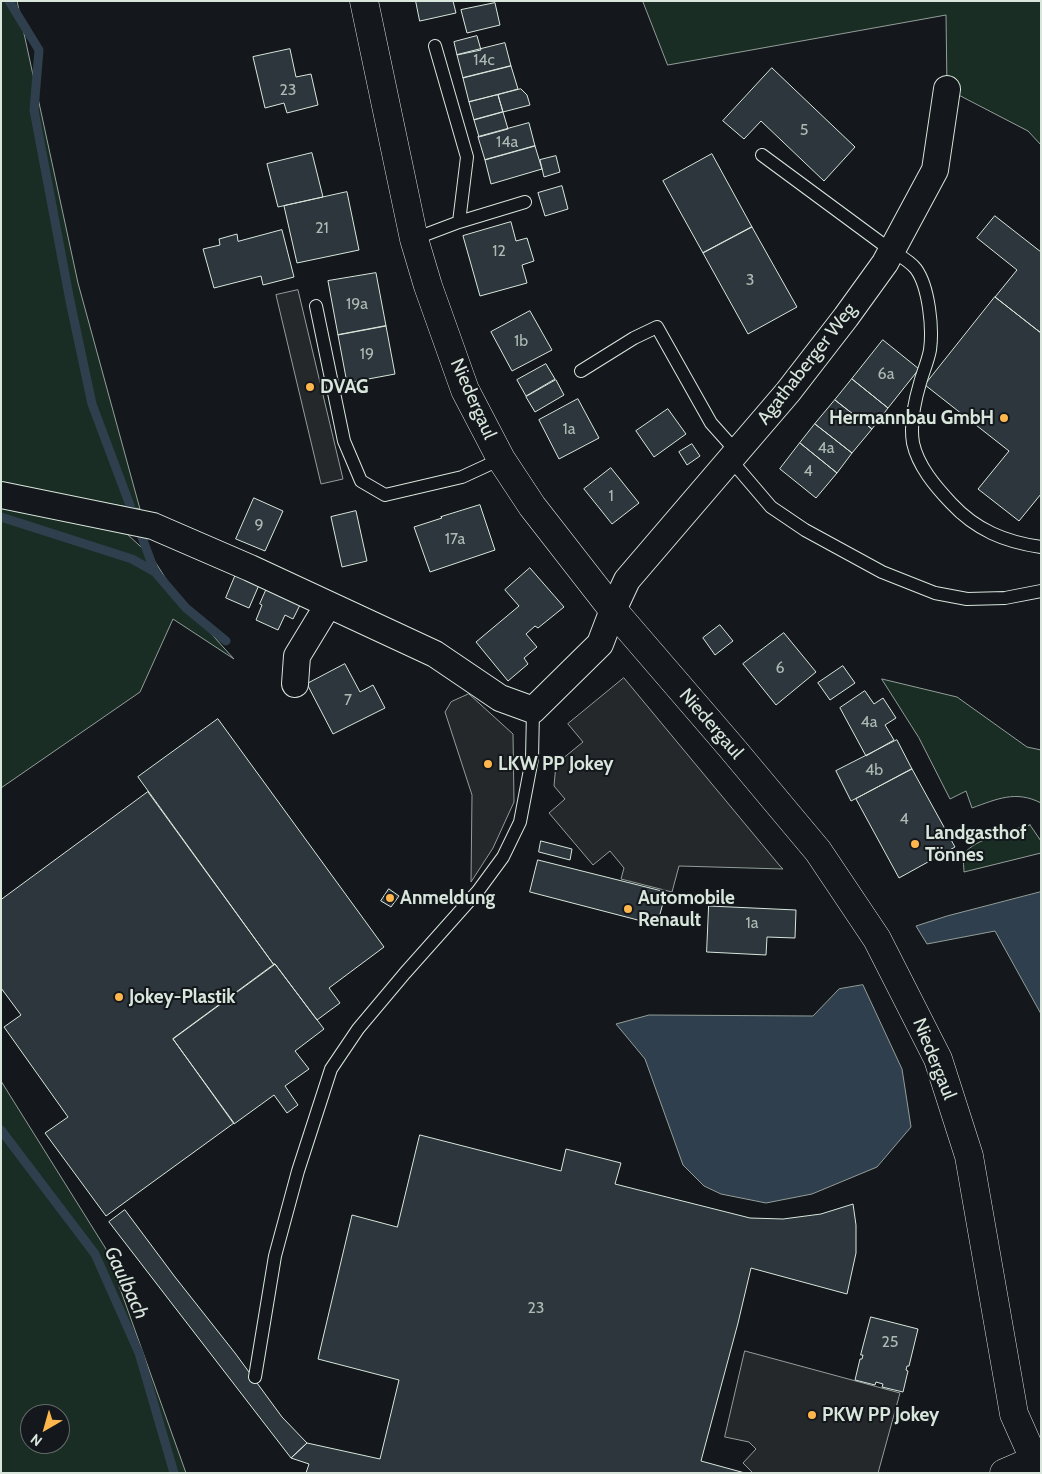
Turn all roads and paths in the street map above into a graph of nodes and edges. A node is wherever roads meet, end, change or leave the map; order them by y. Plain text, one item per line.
1 (364, 1) edge
2 (435, 46) dead end
3 (946, 89) dead end
4 (762, 155) dead end
5 (524, 202) dead end
6 (459, 222) junction
7 (414, 239) junction
8 (892, 251) junction
9 (316, 306) dead end
10 (581, 371) dead end
11 (733, 455) junction
12 (501, 459) junction
13 (1, 495) edge
14 (1041, 547) edge
15 (1041, 591) edge
16 (328, 605) junction
17 (613, 610) junction
18 (295, 684) dead end
19 (533, 710) junction
20 (255, 1376) dead end
21 (1037, 1458) edge
22 (1004, 1473) edge

1 - 7 main road, Niedergaul
2 - 6 lane
3 - 8 street, Agathaberger Weg
4 - 8 lane
5 - 6 lane
6 - 7 lane
7 - 12 main road, Niedergaul
8 - 11 street, Agathaberger Weg
8 - 14 lane
9 - 12 lane
10 - 11 lane
11 - 15 lane
11 - 17 street, Agathaberger Weg
12 - 17 main road, Niedergaul
13 - 16 street
16 - 18 street
16 - 19 street
17 - 19 street, Agathaberger Weg
17 - 21 main road, Niedergaul
19 - 20 lane
21 - 22 main road

